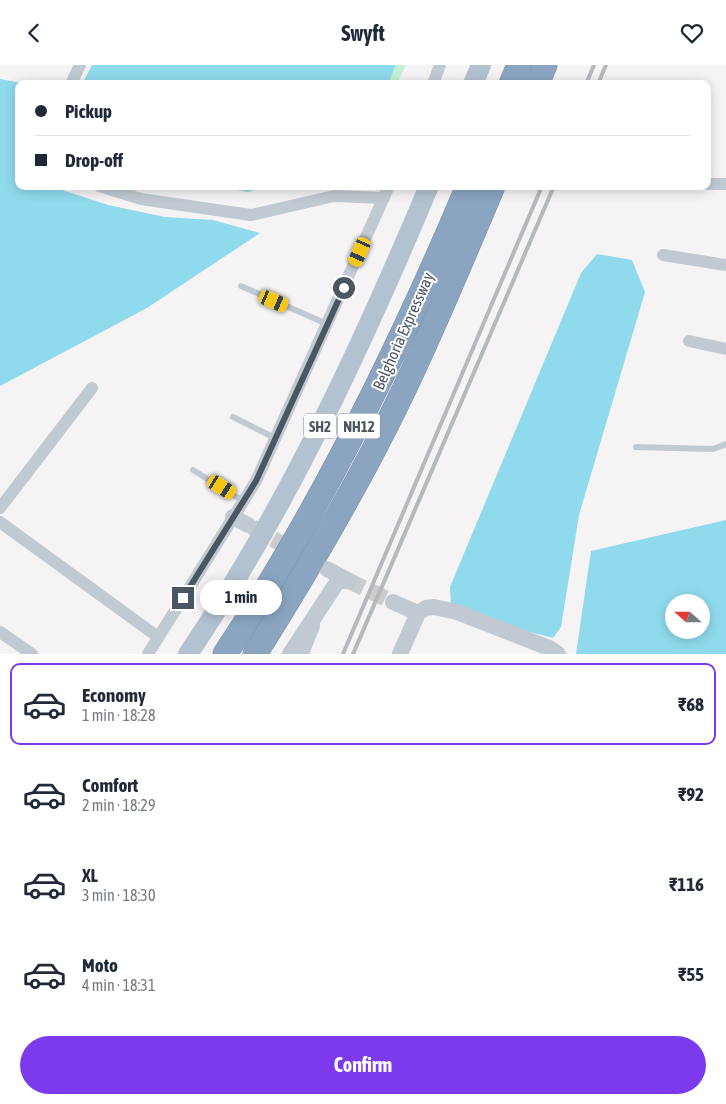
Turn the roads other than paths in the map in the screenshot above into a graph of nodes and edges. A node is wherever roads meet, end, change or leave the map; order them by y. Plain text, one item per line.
1 (80, 65) edge
2 (440, 65) edge
3 (481, 65) edge
4 (519, 65) edge
5 (545, 65) edge
6 (73, 80) edge
7 (434, 80) edge
8 (475, 80) edge
9 (513, 80) edge
10 (539, 80) edge
11 (711, 184) edge
12 (726, 184) edge
13 (112, 190) edge
14 (428, 190) edge
15 (466, 190) edge
16 (491, 190) edge
17 (387, 192) edge
18 (663, 255) dead end
19 (726, 265) edge
20 (241, 287) dead end
21 (327, 324) junction
22 (689, 341) dead end
23 (726, 349) edge
24 (92, 388) dead end
25 (233, 417) dead end
26 (275, 438) junction
27 (726, 444) edge
28 (636, 447) dead end
29 (193, 470) dead end
30 (243, 501) junction
31 (0, 509) edge
32 (233, 517) junction
33 (0, 522) edge
34 (248, 525) tunnel mouth
35 (327, 569) dead end
36 (324, 600) junction
37 (393, 601) tunnel mouth
38 (418, 613) junction
39 (0, 632) edge
40 (158, 637) junction
41 (32, 654) edge
42 (148, 654) edge
43 (188, 654) edge
44 (226, 654) edge
45 (256, 654) edge
46 (290, 654) edge
47 (303, 654) edge
48 (400, 654) edge
49 (558, 654) edge

1 - 6 street
2 - 7 street
3 - 8 main road
4 - 9 highway
5 - 10 highway
11 - 12 street
13 - 17 street
14 - 43 main road, SH2
15 - 44 highway, Belghoria Expressway / NH12
16 - 45 highway, Belghoria Expressway / NH12
17 - 21 street
18 - 19 street
20 - 21 lane
21 - 26 street
22 - 23 street
24 - 31 street
25 - 26 lane
26 - 30 street
27 - 28 lane
29 - 30 lane
30 - 32 street
32 - 34 street
32 - 40 street
33 - 40 street
35 - 36 street
36 - 46 street
36 - 47 street
37 - 38 street
38 - 48 street
38 - 49 street
39 - 41 street
40 - 42 street

